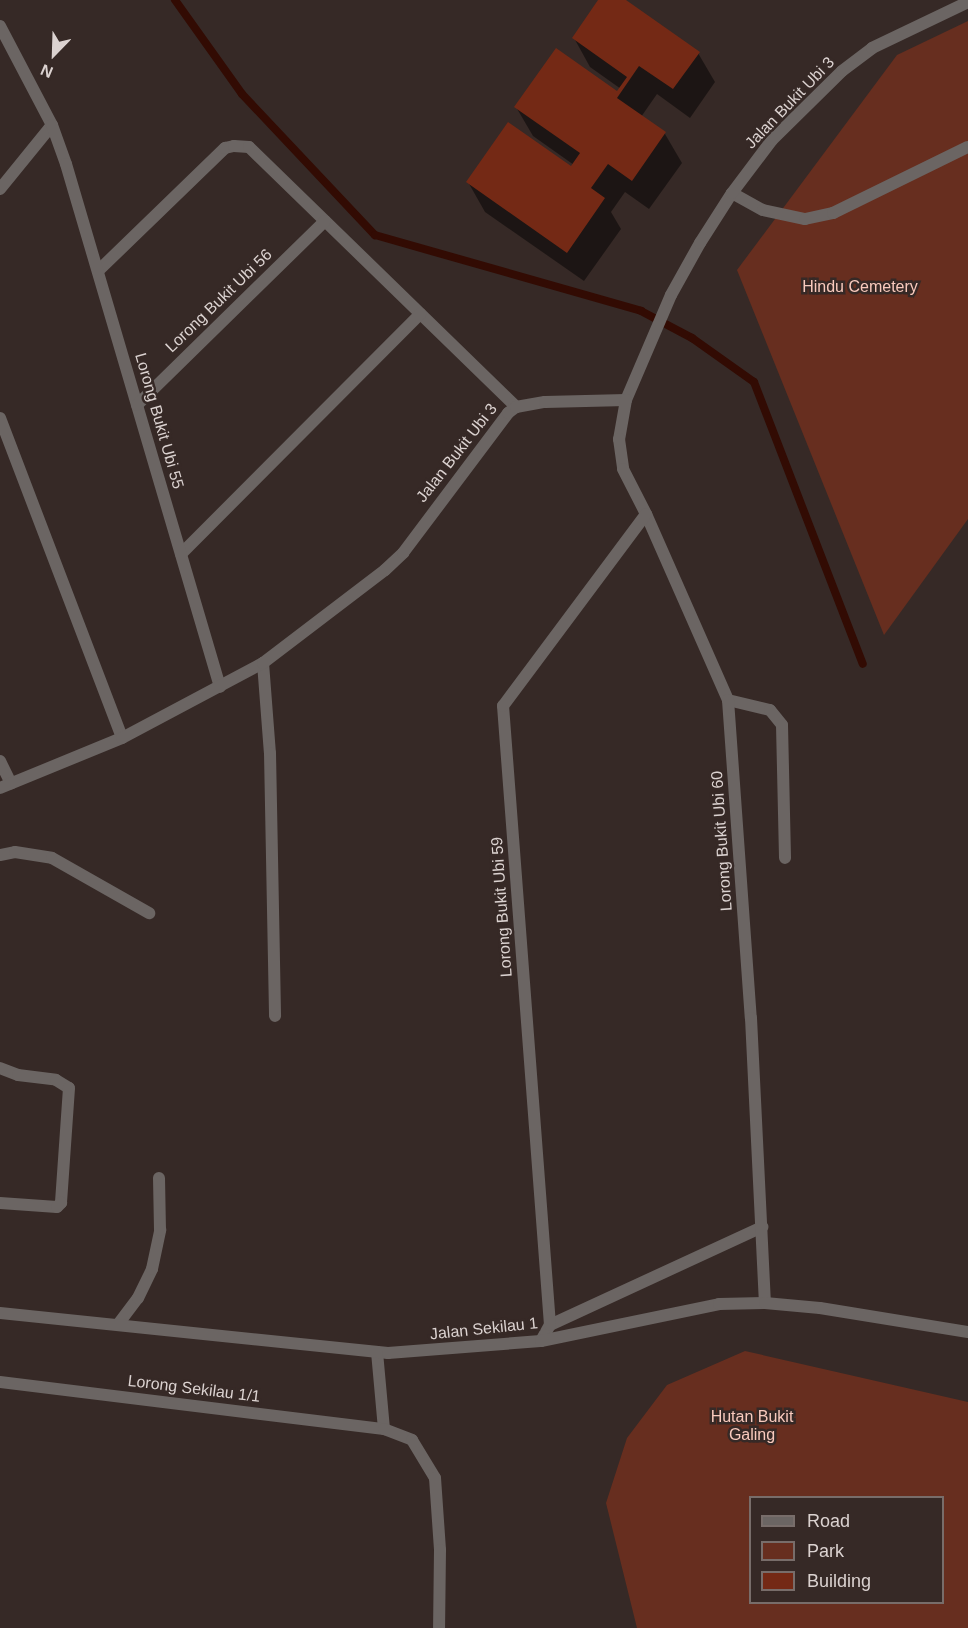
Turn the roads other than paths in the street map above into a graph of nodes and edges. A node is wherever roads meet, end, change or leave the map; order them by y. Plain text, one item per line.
1 (968, 2) edge
2 (0, 26) edge
3 (52, 125) junction
4 (968, 147) edge
5 (0, 189) edge
6 (732, 193) junction
7 (325, 221) junction
8 (98, 271) junction
9 (420, 314) junction
10 (626, 400) junction
11 (137, 405) junction
12 (516, 407) junction
13 (0, 418) edge
14 (646, 514) junction
15 (181, 554) junction
16 (263, 663) junction
17 (220, 687) junction
18 (728, 700) junction
19 (122, 738) junction
20 (0, 761) edge
21 (5, 786) edge
22 (0, 855) edge
23 (785, 858) dead end
24 (149, 913) dead end
25 (275, 1016) dead end
26 (0, 1068) edge
27 (159, 1178) dead end
28 (0, 1203) edge
29 (762, 1227) junction
30 (765, 1303) junction
31 (0, 1313) edge
32 (119, 1323) junction
33 (550, 1325) junction
34 (968, 1332) edge
35 (541, 1341) junction
36 (377, 1352) junction
37 (0, 1382) edge
38 (384, 1429) junction
39 (440, 1628) edge

1 - 6 street, Jalan Bukit Ubi 3
2 - 3 street, Lorong Bukit Ubi 55
3 - 5 street
3 - 8 street, Lorong Bukit Ubi 55
4 - 6 street
6 - 10 street, Jalan Bukit Ubi 3
7 - 8 street
7 - 9 street
7 - 11 street, Lorong Bukit Ubi 56
8 - 11 street, Lorong Bukit Ubi 55
9 - 12 street
9 - 15 street
10 - 12 street, Jalan Bukit Ubi 3
10 - 14 street, Lorong Bukit Ubi 60
11 - 15 street, Lorong Bukit Ubi 55
12 - 16 street, Jalan Bukit Ubi 3
13 - 19 street
14 - 18 street, Lorong Bukit Ubi 60
14 - 33 street, Lorong Bukit Ubi 59
15 - 17 street, Lorong Bukit Ubi 55
16 - 17 street, Jalan Bukit Ubi 3
16 - 25 street
17 - 19 street, Jalan Bukit Ubi 3
18 - 23 street
18 - 29 street, Lorong Bukit Ubi 60
19 - 21 street, Jalan Bukit Ubi 3
20 - 21 street
22 - 24 street
26 - 28 street
27 - 32 street
29 - 30 street, Lorong Bukit Ubi 60
29 - 33 street
30 - 34 street, Jalan Sekilau 1
30 - 35 street, Jalan Sekilau 1
31 - 32 street, Jalan Sekilau 1
32 - 36 street, Jalan Sekilau 1
33 - 35 street
35 - 36 street, Jalan Sekilau 1
36 - 38 street
37 - 38 street, Lorong Sekilau 1/1
38 - 39 street, Lorong Sekilau 1/1

